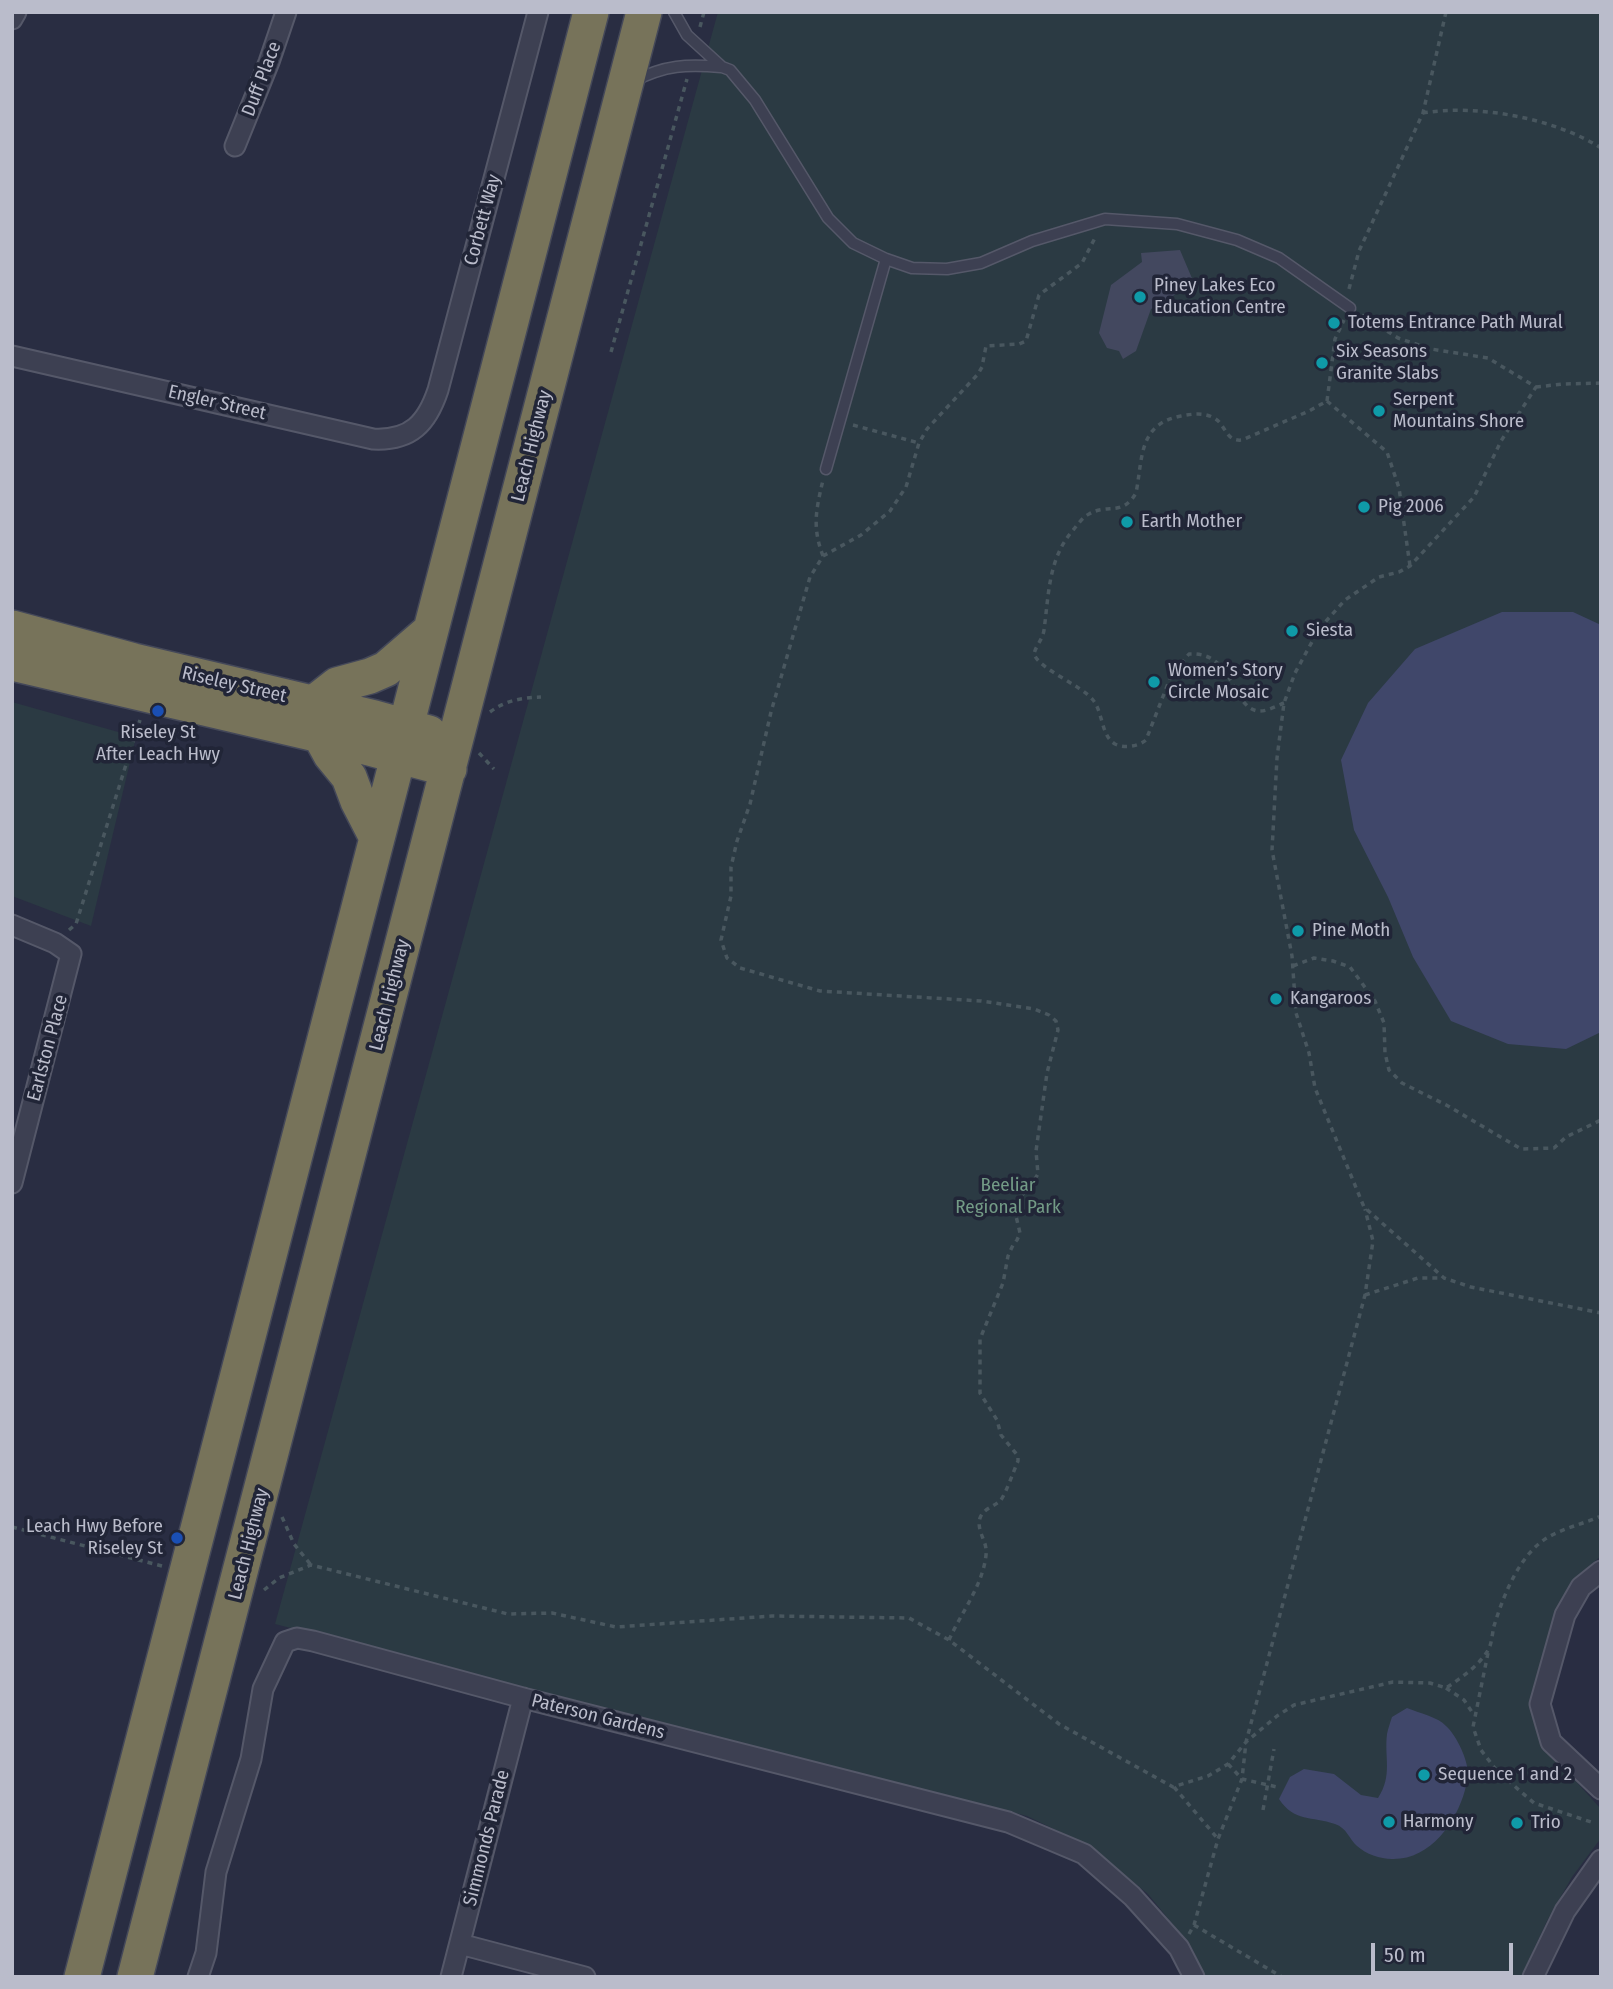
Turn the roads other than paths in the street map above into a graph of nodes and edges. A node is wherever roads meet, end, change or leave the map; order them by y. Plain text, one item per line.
1 (16, 12) edge
2 (286, 12) edge
3 (538, 12) edge
4 (591, 12) edge
5 (644, 12) edge
6 (674, 12) edge
7 (12, 19) edge
8 (722, 67) junction
9 (625, 86) junction
10 (235, 146) dead end
11 (886, 259) junction
12 (1350, 308) road end
13 (12, 357) edge
14 (419, 425) joint
15 (826, 469) road end
16 (12, 628) edge
17 (430, 631) junction
18 (12, 663) edge
19 (317, 719) junction
20 (402, 741) junction
21 (452, 755) junction
22 (377, 838) junction
23 (12, 925) edge
24 (12, 1183) edge
25 (1601, 1570) edge
26 (165, 1656) junction
27 (216, 1670) junction
28 (523, 1698) junction
29 (1601, 1789) edge
30 (180, 1799) junction
31 (1601, 1860) edge
32 (460, 1944) junction
33 (82, 1977) edge
34 (91, 1977) edge
35 (135, 1977) edge
36 (198, 1977) edge
37 (452, 1977) edge
38 (585, 1977) edge
39 (1194, 1977) edge
40 (1533, 1977) edge

1 - 7 street
2 - 10 street, Duff Place
3 - 14 street, Corbett Way
4 - 17 highway
5 - 9 highway, Leach Highway
6 - 8 lane
8 - 9 lane
8 - 11 lane
9 - 21 highway, Leach Highway
11 - 12 lane
11 - 15 lane
13 - 14 street, Engler Street
16 - 19 highway, Riseley Street
17 - 19 highway
17 - 20 highway
18 - 19 highway, Riseley Street
19 - 20 highway, Riseley Street
19 - 22 highway
20 - 21 highway, Riseley Street
20 - 22 highway
21 - 27 highway, Leach Highway
22 - 26 highway
23 - 24 street, Earlston Place
25 - 29 street
26 - 27 highway
26 - 33 highway
27 - 30 highway, Leach Highway
28 - 32 street, Simmonds Parade
28 - 36 street, Paterson Gardens
28 - 39 street, Paterson Gardens
30 - 34 highway
30 - 35 highway, Leach Highway
31 - 40 street
32 - 37 street, Simmonds Parade
32 - 38 street

